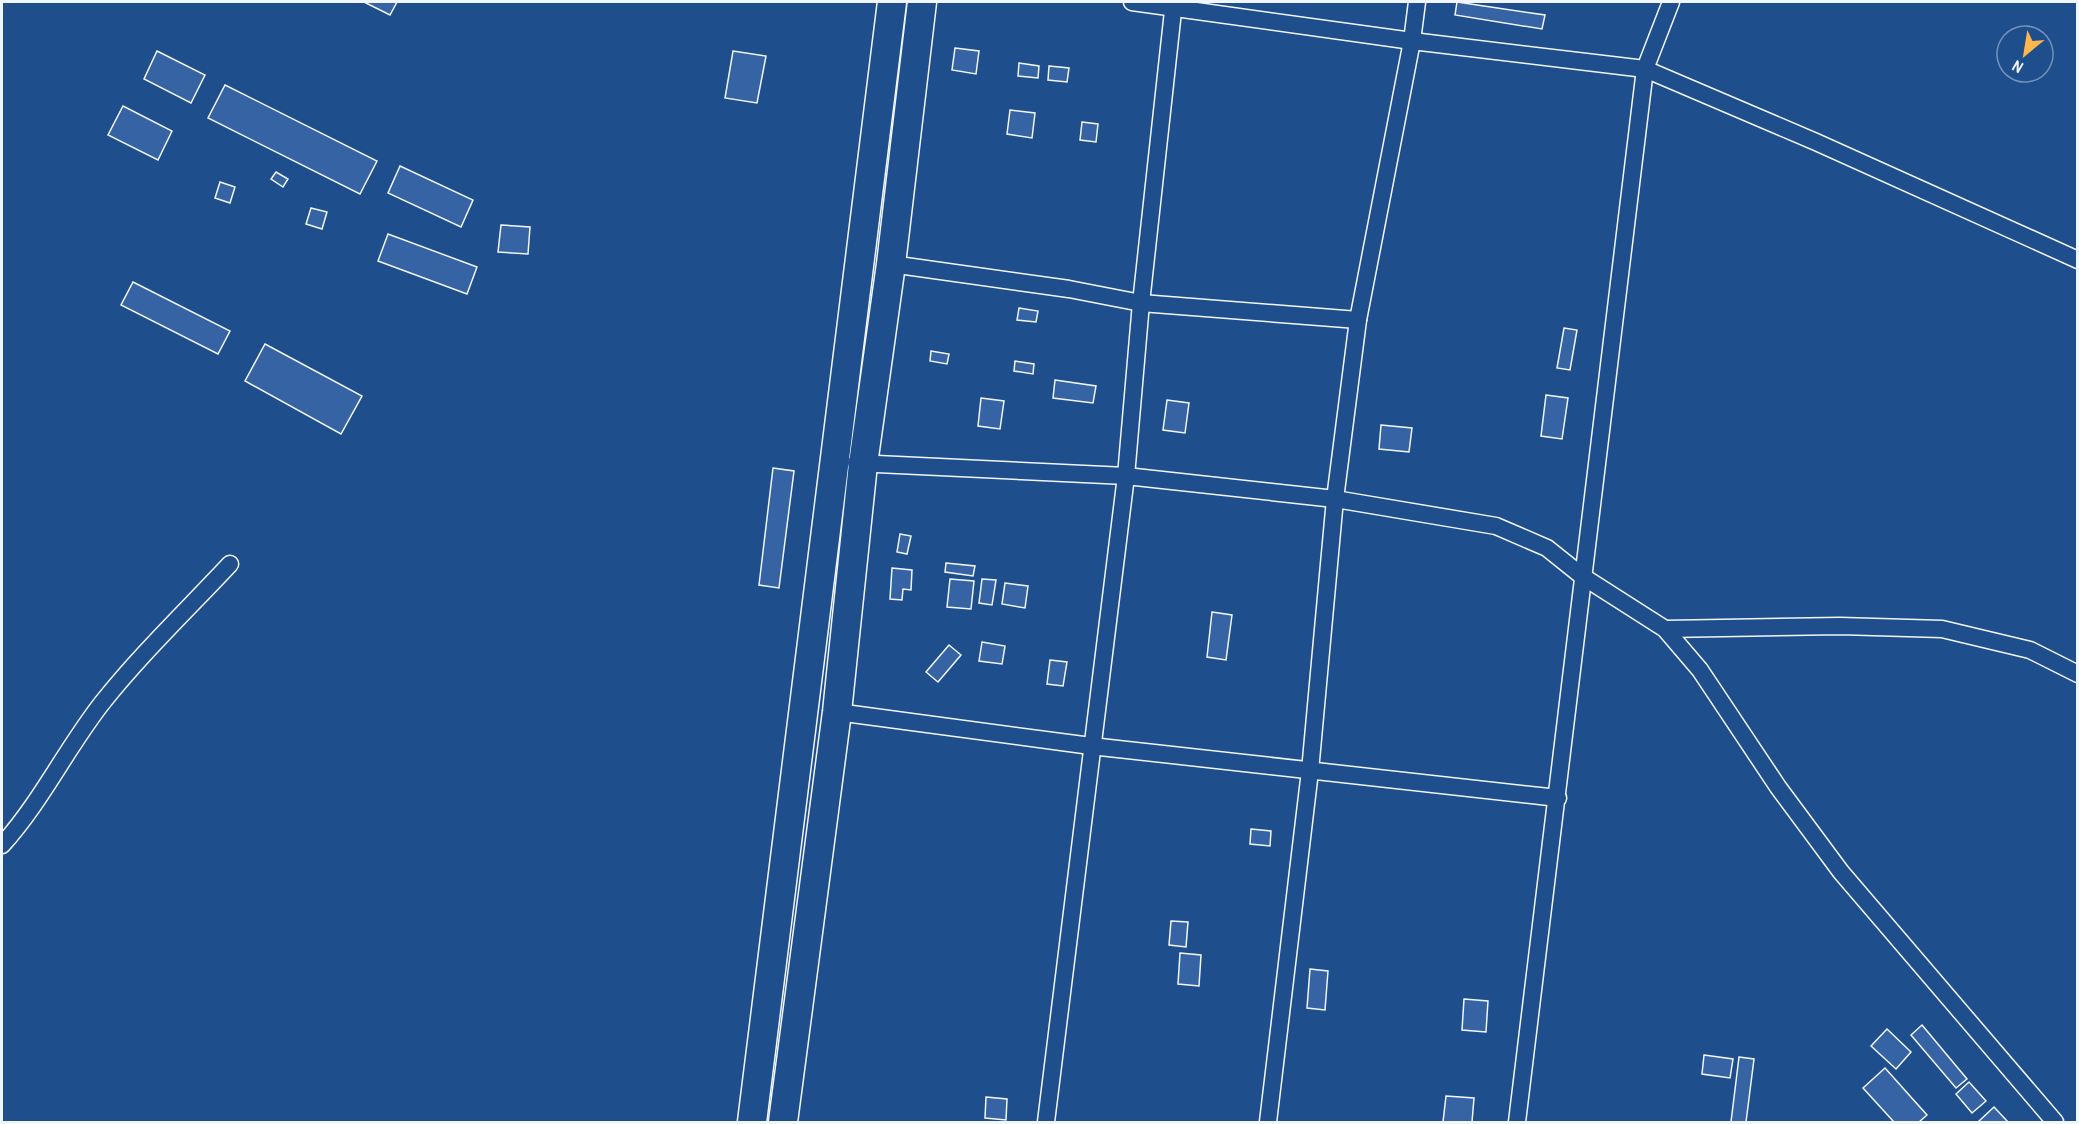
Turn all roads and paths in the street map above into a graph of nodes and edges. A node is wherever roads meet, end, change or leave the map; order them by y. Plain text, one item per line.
1 (892, 2) edge
2 (922, 2) edge
3 (1132, 2) edge
4 (1417, 2) edge
5 (1671, 2) edge
6 (1174, 5) edge
7 (1412, 41) junction
8 (1645, 69) junction
9 (2078, 260) edge
10 (891, 264) junction
11 (1141, 303) junction
12 (1358, 320) junction
13 (834, 461) junction
14 (863, 464) junction
15 (1126, 476) junction
16 (1335, 499) junction
17 (230, 564) dead end
18 (1582, 576) junction
19 (1665, 629) junction
20 (2078, 674) edge
21 (837, 712) junction
22 (1091, 746) junction
23 (1310, 771) junction
24 (1558, 798) junction
25 (2, 845) edge
26 (752, 1122) edge
27 (783, 1122) edge
28 (1046, 1122) edge
29 (1268, 1122) edge
30 (1517, 1122) edge
31 (2055, 1122) edge

1 - 13 highway
2 - 10 highway
3 - 6 street
4 - 7 street
5 - 8 street
6 - 7 street
6 - 11 street
7 - 8 street
7 - 12 street
8 - 9 street
8 - 18 street
10 - 11 street
10 - 14 highway
11 - 12 street
11 - 15 street
12 - 16 street
13 - 14 street
13 - 26 highway
14 - 15 street
14 - 21 highway
15 - 16 street
15 - 22 street
16 - 18 street
16 - 23 street
17 - 25 street
18 - 19 street
18 - 24 street
19 - 20 street
19 - 31 street
21 - 22 street
21 - 27 highway
22 - 23 street
22 - 28 street
23 - 24 street
23 - 29 street
24 - 30 street

